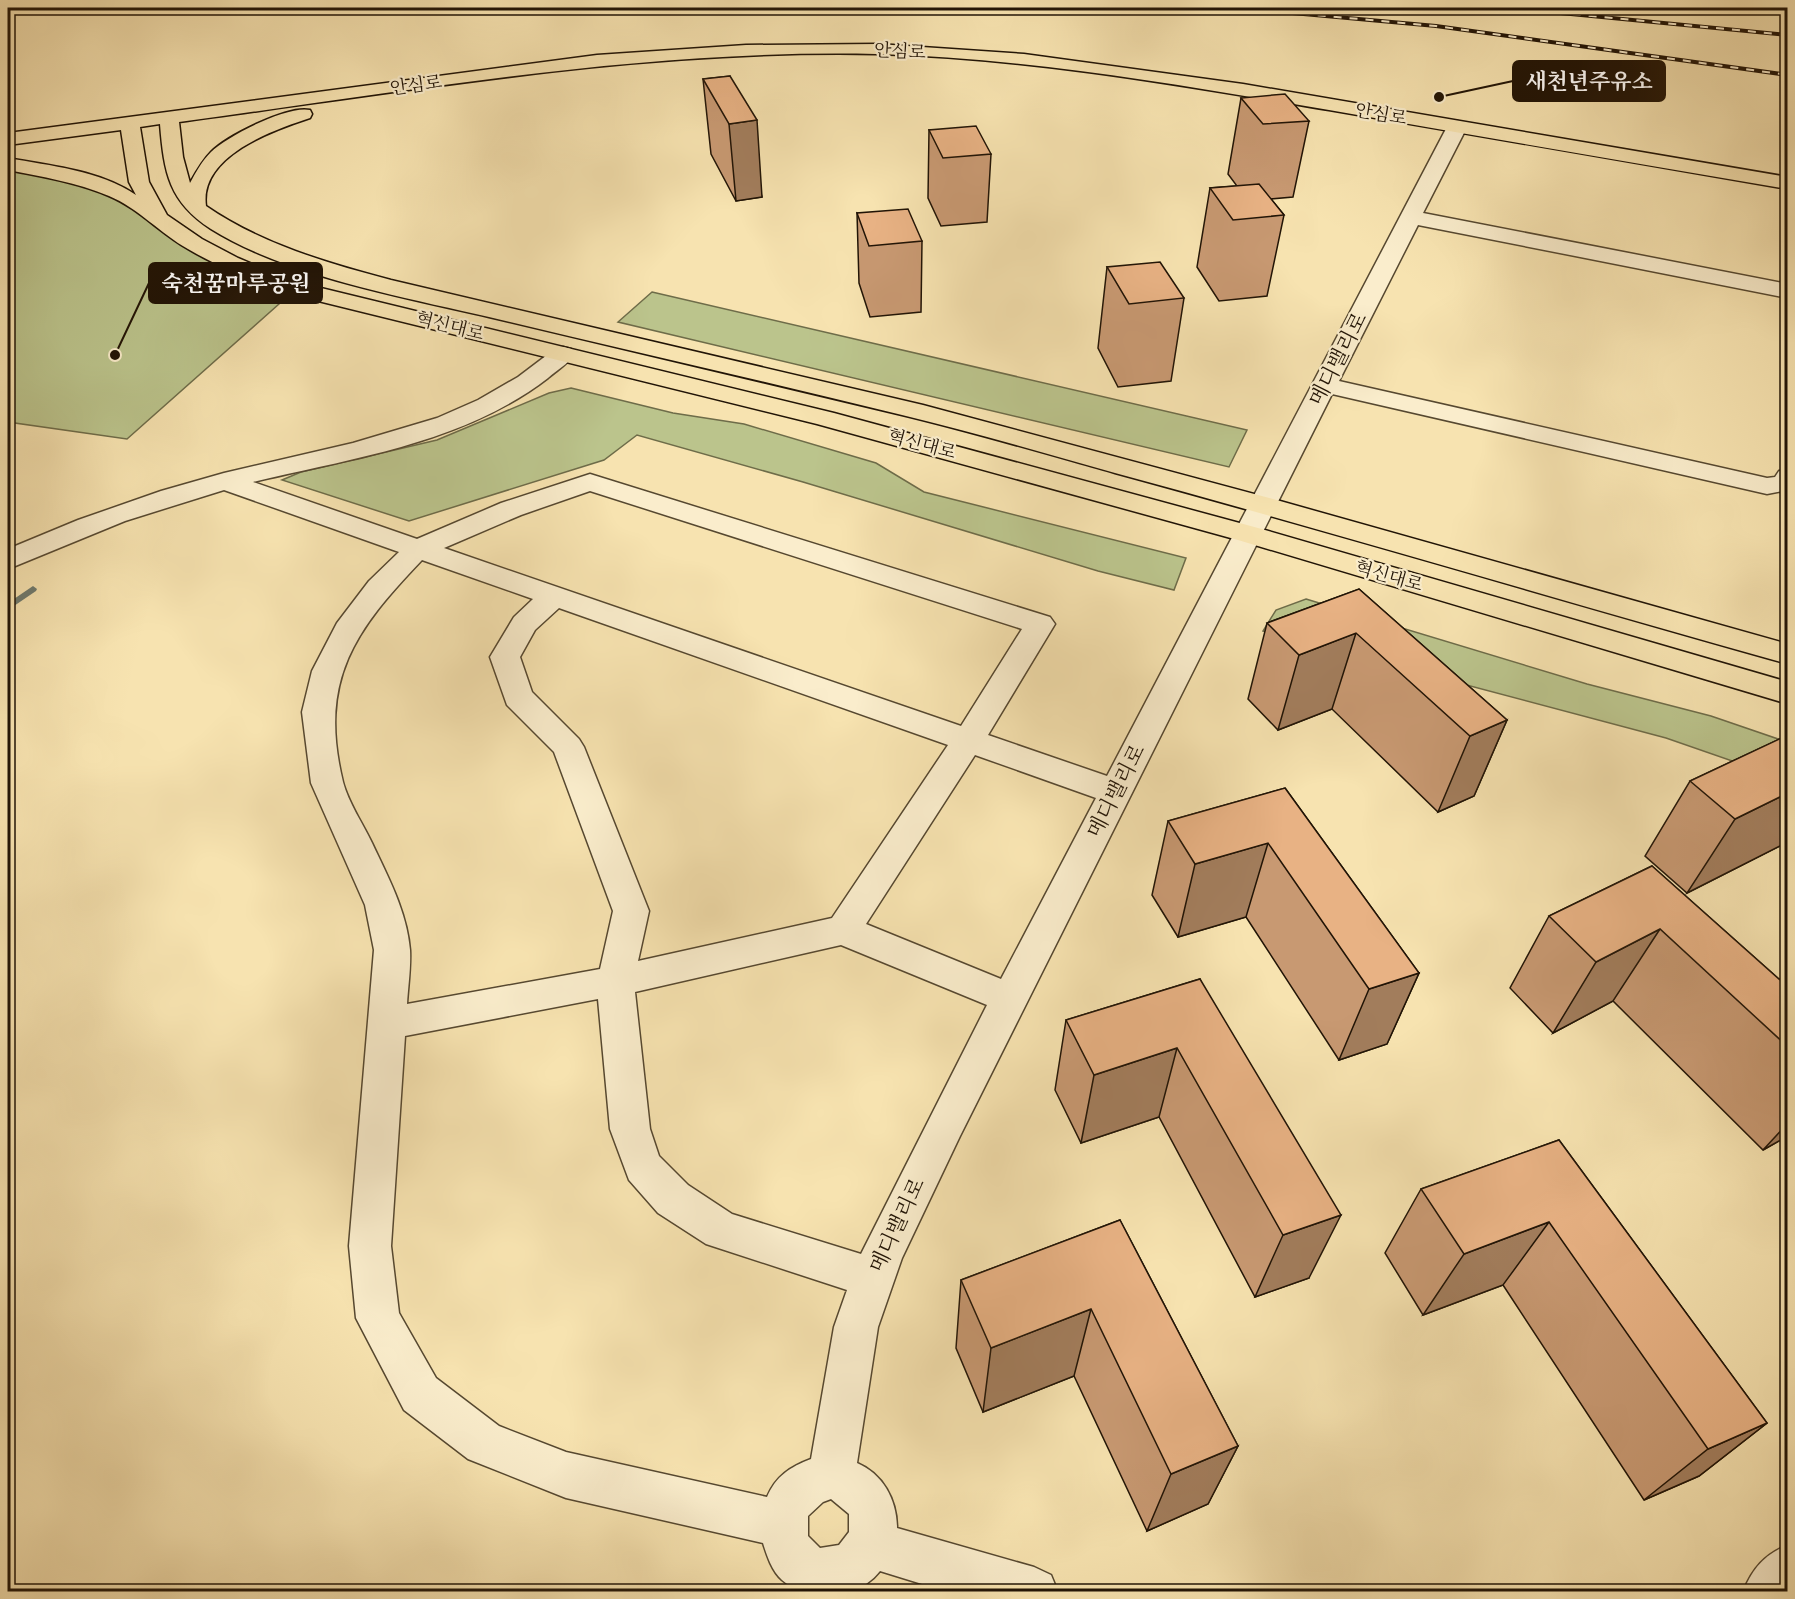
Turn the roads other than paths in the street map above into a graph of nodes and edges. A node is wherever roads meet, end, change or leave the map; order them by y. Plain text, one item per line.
1 (438, 82) junction
2 (169, 118) junction
3 (130, 123) junction
4 (1456, 127) junction
5 (8, 139) edge
6 (8, 164) edge
7 (1788, 183) edge
8 (194, 207) junction
9 (1411, 217) junction
10 (159, 219) junction
11 (1788, 291) edge
12 (563, 354) junction
13 (1324, 385) junction
14 (1788, 477) edge
15 (224, 481) junction
16 (1255, 520) junction
17 (417, 549) junction
18 (8, 560) edge
19 (554, 597) junction
20 (1788, 654) edge
21 (1788, 693) edge
22 (968, 741) junction
23 (1116, 792) junction
24 (843, 930) junction
25 (615, 981) junction
26 (1010, 998) junction
27 (386, 1024) junction
28 (873, 1278) junction
29 (831, 1476) junction
30 (783, 1524) junction
31 (869, 1544) junction
32 (1788, 1569) edge
33 (1034, 1592) edge
34 (1767, 1592) edge

1 - 2 main road, 안심로
1 - 4 main road, 안심로
1 - 8 main road
2 - 3 main road, 안심로
2 - 8 main road
3 - 5 main road, 안심로
3 - 10 main road, 혁신대로
4 - 7 main road, 안심로
4 - 9 street, 메디밸리로
6 - 10 main road
8 - 16 main road
9 - 11 street
9 - 13 street, 메디밸리로
10 - 12 main road, 혁신대로
12 - 15 street
12 - 16 main road, 혁신대로
13 - 14 street
13 - 16 street, 메디밸리로
15 - 17 street
15 - 18 street
16 - 20 main road
16 - 21 main road, 혁신대로
16 - 23 street, 메디밸리로
17 - 19 street
17 - 22 street
17 - 27 street
19 - 22 street
19 - 25 street
22 - 23 street
22 - 24 street
23 - 26 street, 메디밸리로
24 - 25 street
24 - 26 street
25 - 27 street
25 - 28 street
26 - 28 street, 메디밸리로
27 - 30 street
28 - 29 street, 메디밸리로
29 - 30 street
29 - 31 street
30 - 31 street
31 - 33 street
32 - 34 street

